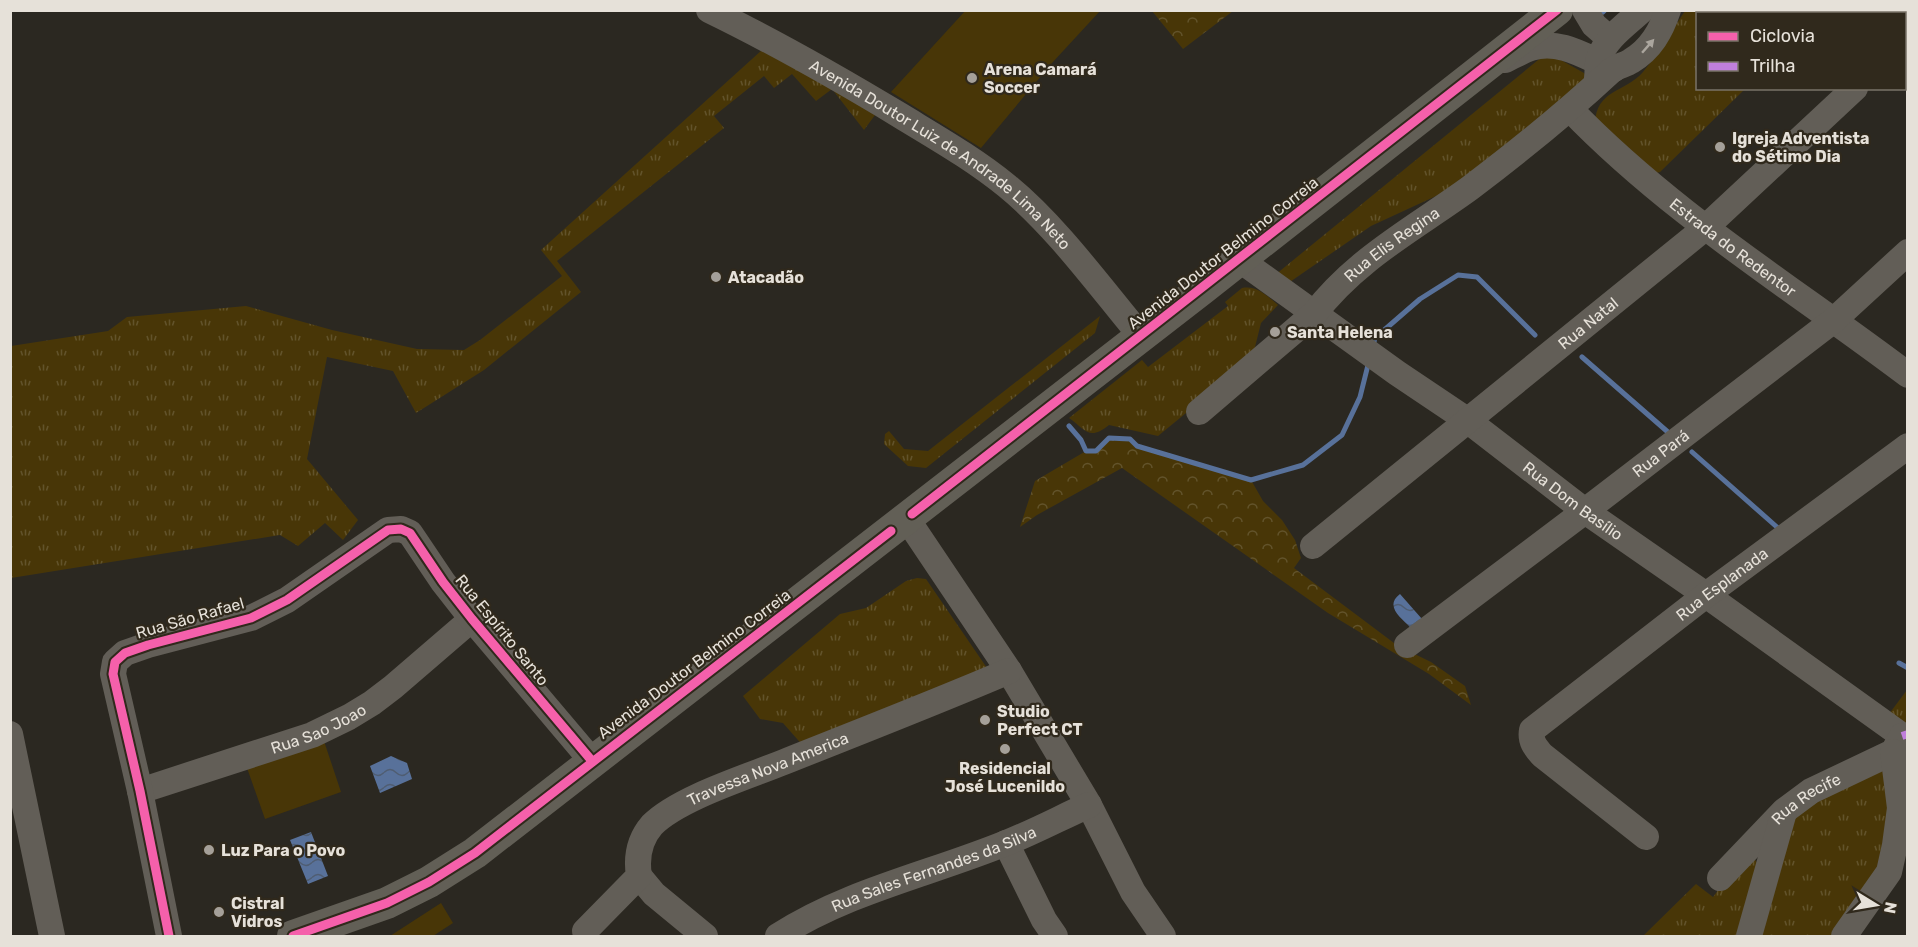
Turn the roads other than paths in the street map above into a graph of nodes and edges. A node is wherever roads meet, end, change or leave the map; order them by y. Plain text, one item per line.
1 (709, 10) edge
2 (1642, 10) edge
3 (1668, 10) edge
4 (1573, 11) edge
5 (1610, 39) junction
6 (1565, 48) junction
7 (1606, 65) junction
8 (1481, 71) junction
9 (1853, 90) edge
10 (1570, 109) junction
11 (1705, 228) junction
12 (1908, 252) edge
13 (1240, 260) junction
14 (1314, 314) junction
15 (1834, 320) junction
16 (1141, 336) junction
17 (1908, 375) edge
18 (1199, 412) dead end
19 (1467, 420) junction
20 (1908, 446) edge
21 (1586, 511) junction
22 (907, 519) junction
23 (388, 530) joint
24 (1313, 546) dead end
25 (1706, 595) junction
26 (472, 619) junction
27 (1407, 645) dead end
28 (1009, 671) junction
29 (10, 734) edge
30 (1901, 743) edge
31 (592, 761) junction
32 (140, 790) junction
33 (1089, 805) junction
34 (1785, 811) junction
35 (1646, 837) dead end
36 (1006, 843) junction
37 (639, 876) junction
38 (1720, 878) dead end
39 (335, 930) edge
40 (585, 931) dead end
41 (52, 936) edge
42 (170, 936) edge
43 (293, 936) edge
44 (705, 936) edge
45 (778, 936) edge
46 (1055, 936) edge
47 (1163, 936) edge
48 (1749, 936) edge
49 (1844, 936) edge

1 - 16 street, Avenida Doutor Luiz de Andrade Lima Neto
2 - 5 street
7 -> 3 street
4 - 5 street
4 - 6 street
4 - 8 main road, Avenida Doutor Belmino Correia
5 - 7 street
6 - 7 street
6 - 8 street, Avenida Doutor Belmino Correia
7 - 10 street, Rua Elis Regina
8 - 13 main road, Avenida Doutor Belmino Correia
9 - 11 street, Rua Natal
10 - 11 street, Estrada do Redentor
10 - 14 street, Rua Elis Regina
11 - 15 street, Estrada do Redentor
11 - 19 street, Rua Natal
12 - 15 street, Rua Pará
13 - 14 street, Rua Dom Basílio
13 - 16 main road, Avenida Doutor Belmino Correia
14 - 18 street, Rua Elis Regina
14 - 19 street, Rua Dom Basílio
15 - 17 street, Estrada do Redentor
15 - 21 street, Rua Pará
16 - 22 main road, Avenida Doutor Belmino Correia
19 - 21 street, Rua Dom Basílio
19 - 24 street, Rua Natal
20 - 25 street, Rua Esplanada
21 - 25 street, Rua Dom Basílio
21 - 27 street, Rua Pará
22 - 28 street
22 - 31 main road, Avenida Doutor Belmino Correia
23 - 26 street, Rua Espírito Santo
23 - 32 street, Rua São Rafael
25 - 30 street, Rua Dom Basílio
25 - 35 street, Rua Esplanada
26 - 31 street, Rua Espírito Santo
26 - 32 street, Rua Sao Joao
28 - 33 street
28 - 37 street, Travessa Nova America
29 - 41 street
30 - 34 street, Rua Recife
30 - 49 street
31 - 39 main road, Avenida Doutor Belmino Correia
32 - 42 street, Rua São Rafael
33 - 36 street, Rua Sales Fernandes da Silva
33 - 47 street
34 - 38 street, Rua Recife
34 - 48 street
36 - 45 street, Rua Sales Fernandes da Silva
36 - 46 street
37 - 40 street
37 - 44 street
39 - 43 main road, Avenida Doutor Belmino Correia

